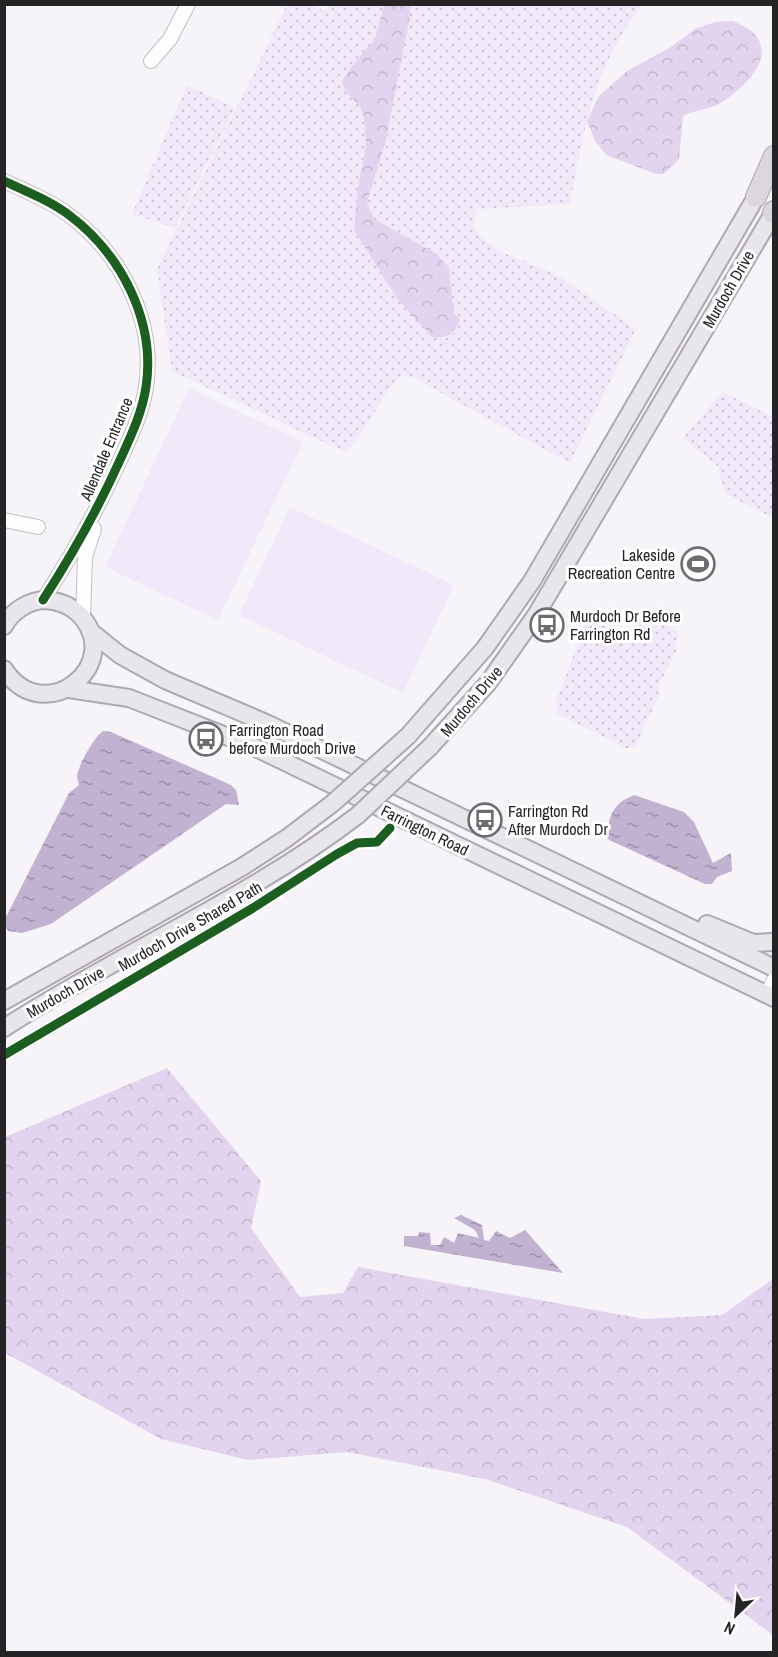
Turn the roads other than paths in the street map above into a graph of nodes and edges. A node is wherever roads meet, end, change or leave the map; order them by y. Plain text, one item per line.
1 (188, 4) edge
2 (151, 61) dead end
3 (774, 156) edge
4 (4, 181) edge
5 (756, 197) joint
6 (773, 212) edge
7 (104, 495) junction
8 (4, 520) edge
9 (38, 527) dead end
10 (43, 600) junction
11 (26, 605) junction
12 (4, 610) edge
13 (87, 625) junction
14 (4, 626) edge
15 (4, 669) edge
16 (69, 689) junction
17 (480, 827) junction
18 (555, 892) junction
19 (616, 893) junction
20 (774, 942) edge
21 (774, 968) edge
22 (771, 991) edge
23 (4, 1001) edge
24 (4, 1028) edge

1 - 2 street
3 - 5 highway
4 - 7 street, Allendale Entrance
5 - 23 main road, Murdoch Drive, bridge
6 - 24 main road, Murdoch Drive, bridge
7 - 10 street, Allendale Entrance
7 - 13 street, Allendale Entrance
8 - 9 street
10 - 11 main road
10 - 13 main road, Farrington Road
11 - 12 main road
11 - 14 main road
13 - 16 main road
13 - 17 main road, Farrington Road
15 - 16 main road, Farrington Road
16 - 18 main road, Farrington Road
17 - 18 main road
17 - 19 main road, Farrington Road
18 - 22 main road, Farrington Road
19 - 20 main road
19 - 21 main road, Farrington Road

